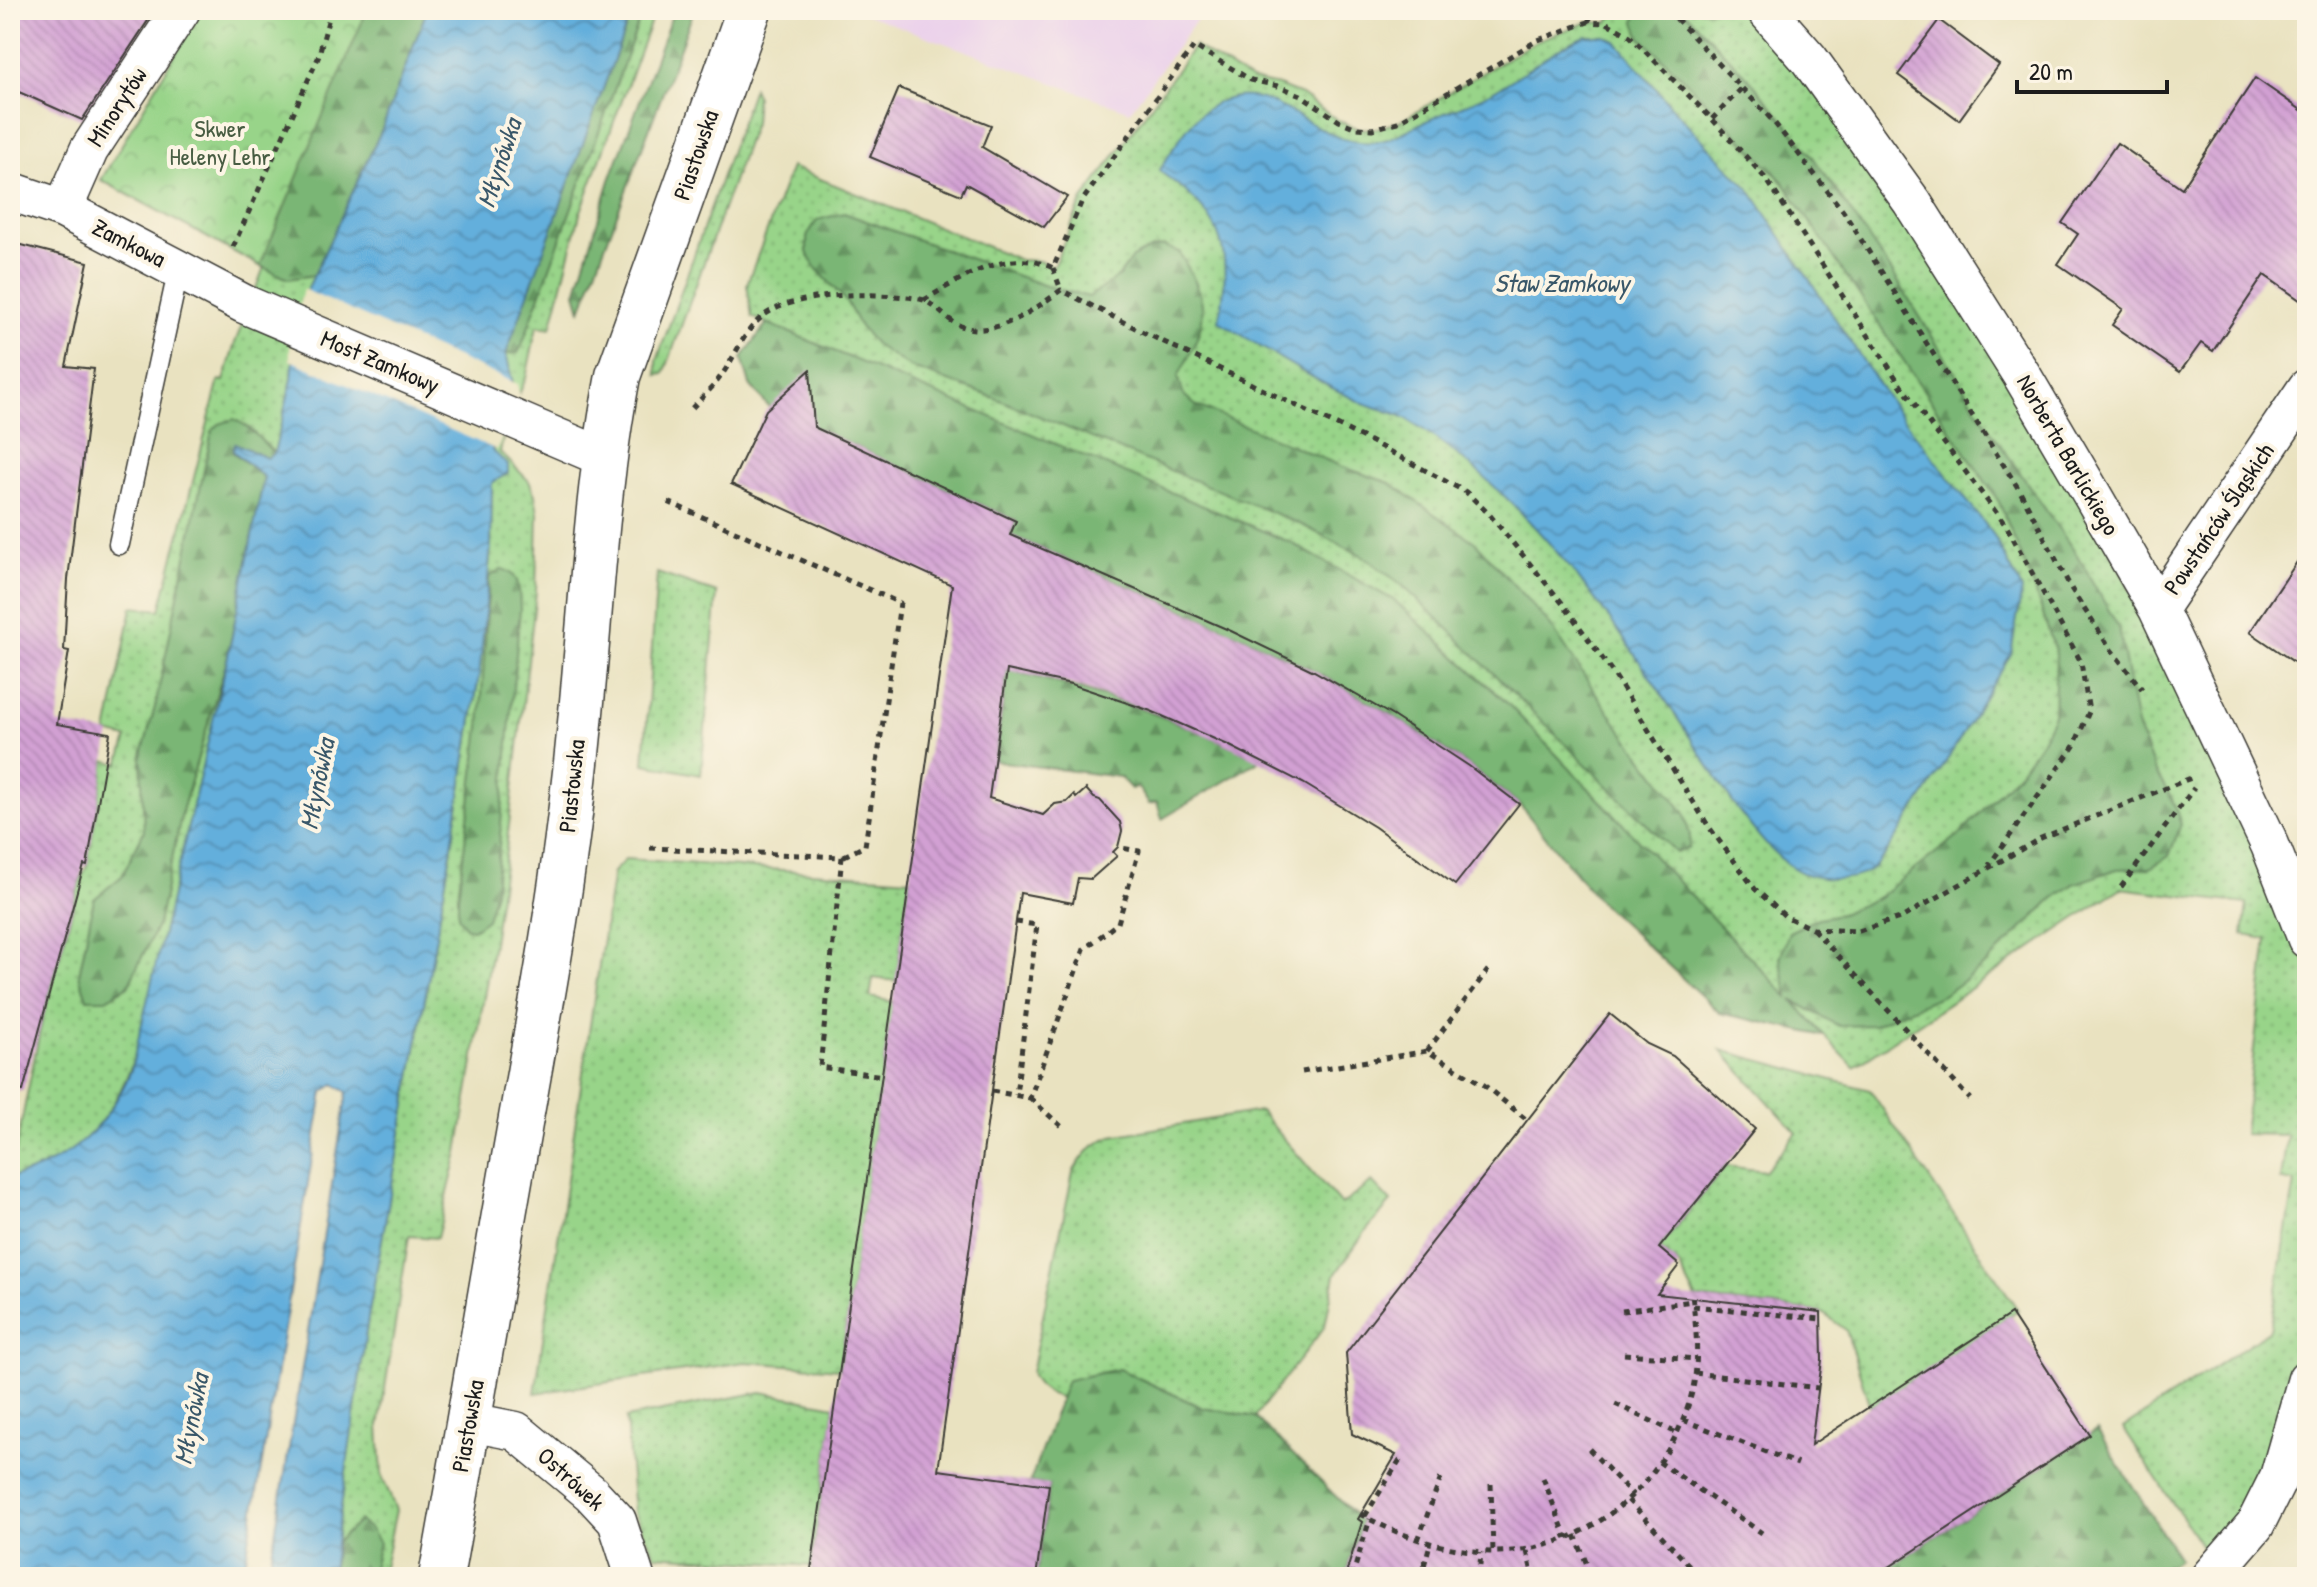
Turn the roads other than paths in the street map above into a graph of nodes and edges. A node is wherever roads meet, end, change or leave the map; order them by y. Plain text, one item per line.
1 (181, 10) edge
2 (749, 10) edge
3 (1766, 10) edge
4 (13, 204) edge
5 (63, 209) junction
6 (179, 268) junction
7 (244, 304) joint
8 (2307, 388) edge
9 (605, 458) junction
10 (119, 544) dead end
11 (2158, 609) junction
12 (2307, 939) edge
13 (2307, 1379) edge
14 (470, 1422) junction
15 (441, 1577) edge
16 (635, 1577) edge
17 (2210, 1577) edge

1 - 5 street, Minorytów
2 - 9 street, Piastowska
3 - 11 street, Norberta Barlickiego
4 - 5 street, Zamkowa
5 - 6 street, Zamkowa
6 - 7 street, Zamkowa
6 - 10 lane
7 - 9 street, Most Zamkowy
8 - 11 street, Powstańców Śląskich
9 - 14 street, Piastowska
11 - 12 street, Norberta Barlickiego
13 - 17 street
14 - 15 street, Piastowska
14 - 16 street, Ostrówek

